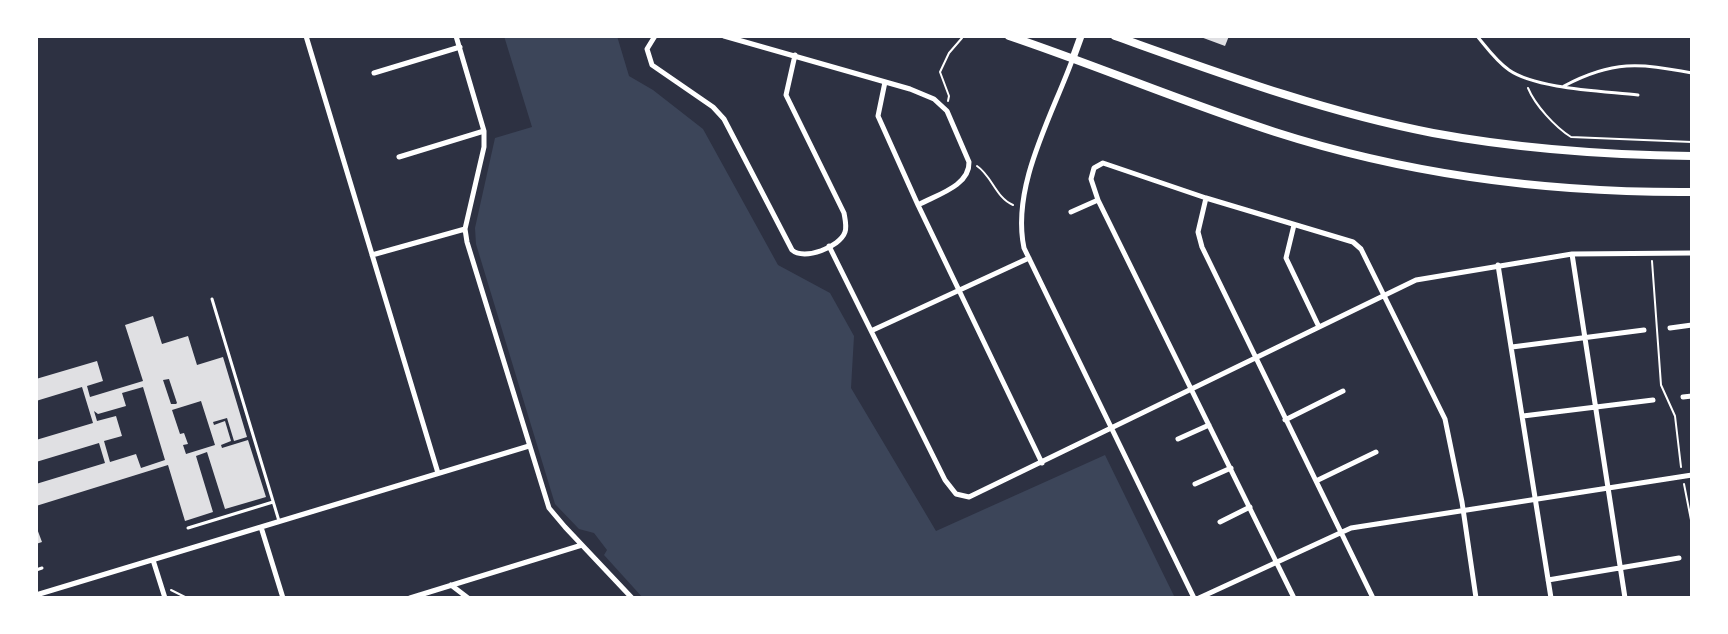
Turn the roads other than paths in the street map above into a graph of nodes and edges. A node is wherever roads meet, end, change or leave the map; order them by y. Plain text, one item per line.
1 (306, 36) edge
2 (456, 36) edge
3 (724, 36) edge
4 (1009, 36) edge
5 (1081, 36) edge
6 (1115, 36) edge
7 (1477, 36) edge
8 (654, 37) edge
9 (460, 47) junction
10 (795, 55) junction
11 (1073, 58) junction
12 (374, 73) dead end
13 (1692, 73) edge
14 (885, 82) junction
15 (1564, 86) junction
16 (1638, 96) dead end
17 (484, 131) junction
18 (1692, 156) edge
19 (399, 157) dead end
20 (1692, 192) edge
21 (1206, 198) junction
22 (1098, 200) junction
23 (918, 205) junction
24 (1071, 212) dead end
25 (1294, 225) junction
26 (465, 229) junction
27 (829, 246) junction
28 (1692, 253) edge
29 (1572, 254) junction
30 (372, 255) junction
31 (1029, 258) junction
32 (1498, 266) junction
33 (960, 289) junction
34 (1383, 296) junction
35 (212, 299) dead end
36 (1692, 325) edge
37 (1319, 327) junction
38 (1670, 328) dead end
39 (873, 330) junction
40 (1644, 330) dead end
41 (1586, 337) junction
42 (1512, 347) junction
43 (1255, 358) junction
44 (1191, 388) junction
45 (1343, 391) dead end
46 (1692, 396) edge
47 (1683, 397) dead end
48 (1653, 400) dead end
49 (1596, 406) junction
50 (1523, 416) junction
51 (1285, 420) junction
52 (1209, 425) junction
53 (1112, 428) junction
54 (1178, 439) dead end
55 (529, 446) junction
56 (1376, 452) dead end
57 (1042, 462) junction
58 (1231, 468) junction
59 (438, 473) junction
60 (1692, 475) edge
61 (1316, 481) junction
62 (1195, 484) dead end
63 (1608, 488) junction
64 (1535, 499) junction
65 (273, 502) junction
66 (1250, 507) junction
67 (1463, 510) junction
68 (279, 521) junction
69 (1220, 522) dead end
70 (261, 527) junction
71 (188, 528) dead end
72 (1340, 531) junction
73 (582, 544) junction
74 (1679, 558) dead end
75 (153, 560) junction
76 (1276, 561) junction
77 (1620, 567) junction
78 (42, 568) dead end
79 (36, 570) edge
80 (1548, 579) junction
81 (450, 585) junction
82 (36, 595) edge
83 (165, 598) edge
84 (283, 598) edge
85 (410, 598) edge
86 (468, 598) edge
87 (632, 598) edge
88 (1194, 598) edge
89 (1199, 598) edge
90 (1294, 598) edge
91 (1373, 598) edge
92 (1476, 598) edge
93 (1551, 598) edge
94 (1624, 598) edge

1 - 30 street
2 - 9 street
3 - 10 street
4 - 11 main road
5 - 11 street
6 - 18 main road
7 - 15 lane
8 - 27 street
9 - 12 street
9 - 17 street
10 - 14 street
10 - 27 street
11 - 20 main road
11 - 31 street
13 - 15 lane
14 - 23 street
14 - 23 street
15 - 16 lane
17 - 19 street
17 - 26 street
21 - 22 street
21 - 25 street
21 - 43 street
22 - 24 street
22 - 44 street
23 - 33 street
25 - 34 street
25 - 37 street
26 - 30 street
26 - 55 street
27 - 39 street
28 - 29 street
29 - 32 street
29 - 41 street
30 - 59 street
31 - 33 street
31 - 53 street
32 - 34 street
32 - 42 street
33 - 39 street
33 - 57 street
34 - 37 street
34 - 67 street
35 - 65 lane
36 - 38 street
37 - 43 street
39 - 57 street
40 - 41 street
41 - 42 street
41 - 49 street
42 - 50 street
43 - 44 street
43 - 51 street
44 - 52 street
44 - 53 street
45 - 51 street
46 - 47 street
48 - 49 street
49 - 50 street
49 - 63 street
50 - 64 street
51 - 61 street
52 - 54 street
52 - 58 street
53 - 57 street
53 - 88 street
55 - 59 street
55 - 73 street
56 - 61 street
58 - 62 street
58 - 66 street
59 - 68 street
60 - 63 street
61 - 72 street
63 - 64 street
63 - 77 street
64 - 67 street
64 - 80 street
65 - 68 lane
65 - 71 lane
66 - 69 street
66 - 76 street
67 - 72 street
67 - 92 street
68 - 70 street
70 - 75 street
70 - 84 street
72 - 76 street
72 - 91 street
73 - 81 street
73 - 87 street
74 - 77 street
75 - 82 street
75 - 83 street
76 - 89 street
76 - 90 street
77 - 80 street
77 - 94 street
78 - 79 lane
80 - 93 street
81 - 85 street
81 - 86 street

